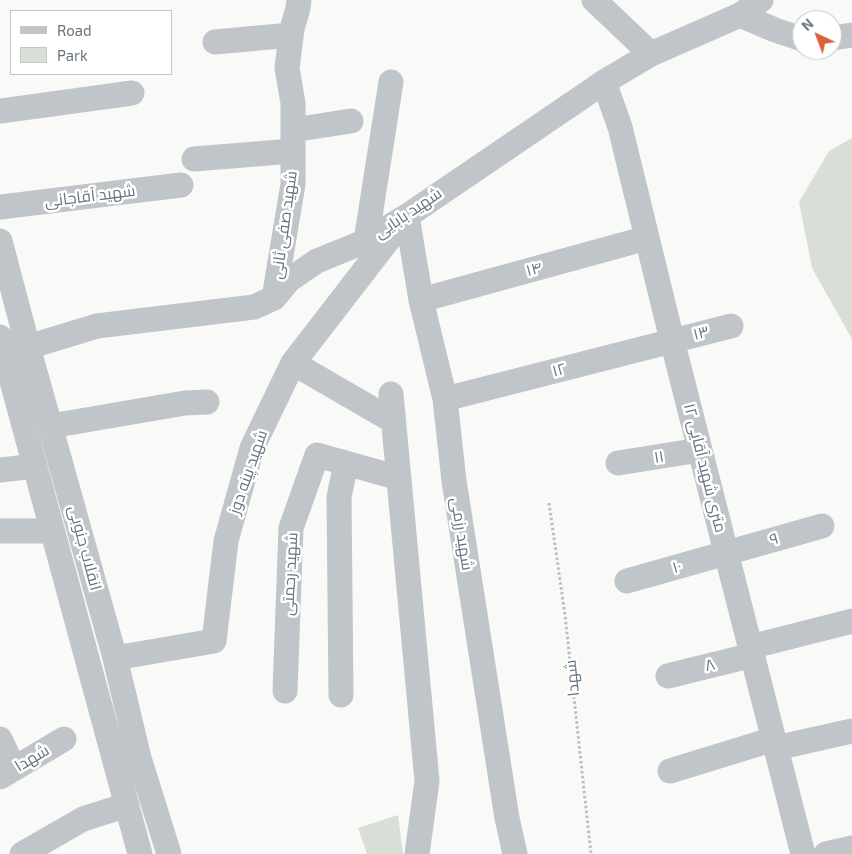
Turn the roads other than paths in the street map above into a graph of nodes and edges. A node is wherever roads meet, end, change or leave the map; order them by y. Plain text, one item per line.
1 (298, 0) edge
2 (594, 0) edge
3 (761, 0) edge
4 (740, 15) junction
5 (291, 35) junction
6 (792, 36) edge
7 (215, 42) dead end
8 (652, 54) junction
9 (391, 82) dead end
10 (604, 82) junction
11 (132, 92) dead end
12 (0, 111) edge
13 (350, 121) dead end
14 (293, 140) junction
15 (194, 159) dead end
16 (181, 185) dead end
17 (0, 207) edge
18 (407, 216) junction
19 (647, 238) junction
20 (0, 241) edge
21 (366, 241) junction
22 (274, 298) junction
23 (421, 300) junction
24 (731, 326) dead end
25 (0, 337) edge
26 (672, 340) junction
27 (28, 347) junction
28 (293, 363) junction
29 (391, 394) dead end
30 (445, 399) junction
31 (207, 402) dead end
32 (393, 421) junction
33 (51, 426) junction
34 (700, 450) junction
35 (346, 463) junction
36 (618, 463) dead end
37 (35, 466) junction
38 (0, 470) edge
39 (398, 478) junction
40 (822, 526) dead end
41 (0, 531) edge
42 (52, 531) junction
43 (726, 553) junction
44 (627, 581) dead end
45 (852, 621) edge
46 (751, 651) junction
47 (115, 658) junction
48 (668, 676) dead end
49 (285, 691) dead end
50 (341, 696) dead end
51 (129, 715) junction
52 (104, 722) junction
53 (852, 731) edge
54 (64, 739) dead end
55 (0, 740) edge
56 (775, 744) junction
57 (670, 770) dead end
58 (7, 773) edge
59 (127, 805) junction
60 (852, 848) edge
61 (22, 854) edge
62 (140, 854) edge
63 (169, 854) edge
64 (417, 854) edge
65 (515, 854) edge
66 (803, 854) edge
67 (826, 854) edge

1 - 5 street, شهید صفی ثانی
2 - 8 street
3 - 4 street, شهید بابایی
4 - 6 street
4 - 8 street, شهید بابایی
5 - 7 street
5 - 14 street, شهید صفی ثانی
8 - 10 street, شهید بابایی
9 - 21 street
10 - 18 street, شهید بابایی
10 - 19 street, ۱۲ متری شهید آقایی
11 - 12 street
13 - 14 street
14 - 15 street, شهید صفی ثانی
14 - 22 street, شهید صفی ثانی
16 - 17 street, شهید آقاجانی
18 - 21 street, شهید بابایی
18 - 23 street, شهید رزمی
18 - 28 street, شهید پینه دوز
19 - 23 street, ۱۴
19 - 26 street, ۱۲ متری شهید آقایی
20 - 27 street, انقلاب جنوبی
21 - 22 street, شهید بابایی
22 - 27 street, شهید بابایی
23 - 30 street, شهید رزمی
24 - 26 street, ۱۳
25 - 37 street, انقلاب جنوبی
26 - 30 street, ۱۲
26 - 34 street, ۱۲ متری شهید آقایی
27 - 33 street, انقلاب جنوبی
28 - 32 street
28 - 47 street, شهید پینه دوز
29 - 32 street
30 - 65 street, شهید رزمی
31 - 33 street
32 - 39 street
33 - 47 street, انقلاب جنوبی
34 - 36 street, ۱۱
34 - 43 street, ۱۲ متری شهید آقایی
35 - 39 street, شهید رحمتی
35 - 49 street, شهید رحمتی
35 - 50 street
37 - 38 street
37 - 42 street, انقلاب جنوبی
39 - 64 street
40 - 43 street, ۹
41 - 42 street
42 - 52 street, انقلاب جنوبی
43 - 44 street, ۱۰
43 - 46 street, ۱۲ متری شهید آقایی
45 - 46 street, ۸
46 - 48 street, ۸
46 - 56 street, ۱۲ متری شهید آقایی
47 - 51 street, انقلاب جنوبی
51 - 52 street
51 - 63 street, انقلاب جنوبی
52 - 59 street, انقلاب جنوبی
53 - 56 street
54 - 58 street, شهدا
55 - 58 street
56 - 57 street
56 - 66 street, ۱۲ متری شهید آقایی
59 - 61 street
59 - 62 street, انقلاب جنوبی
60 - 67 street

